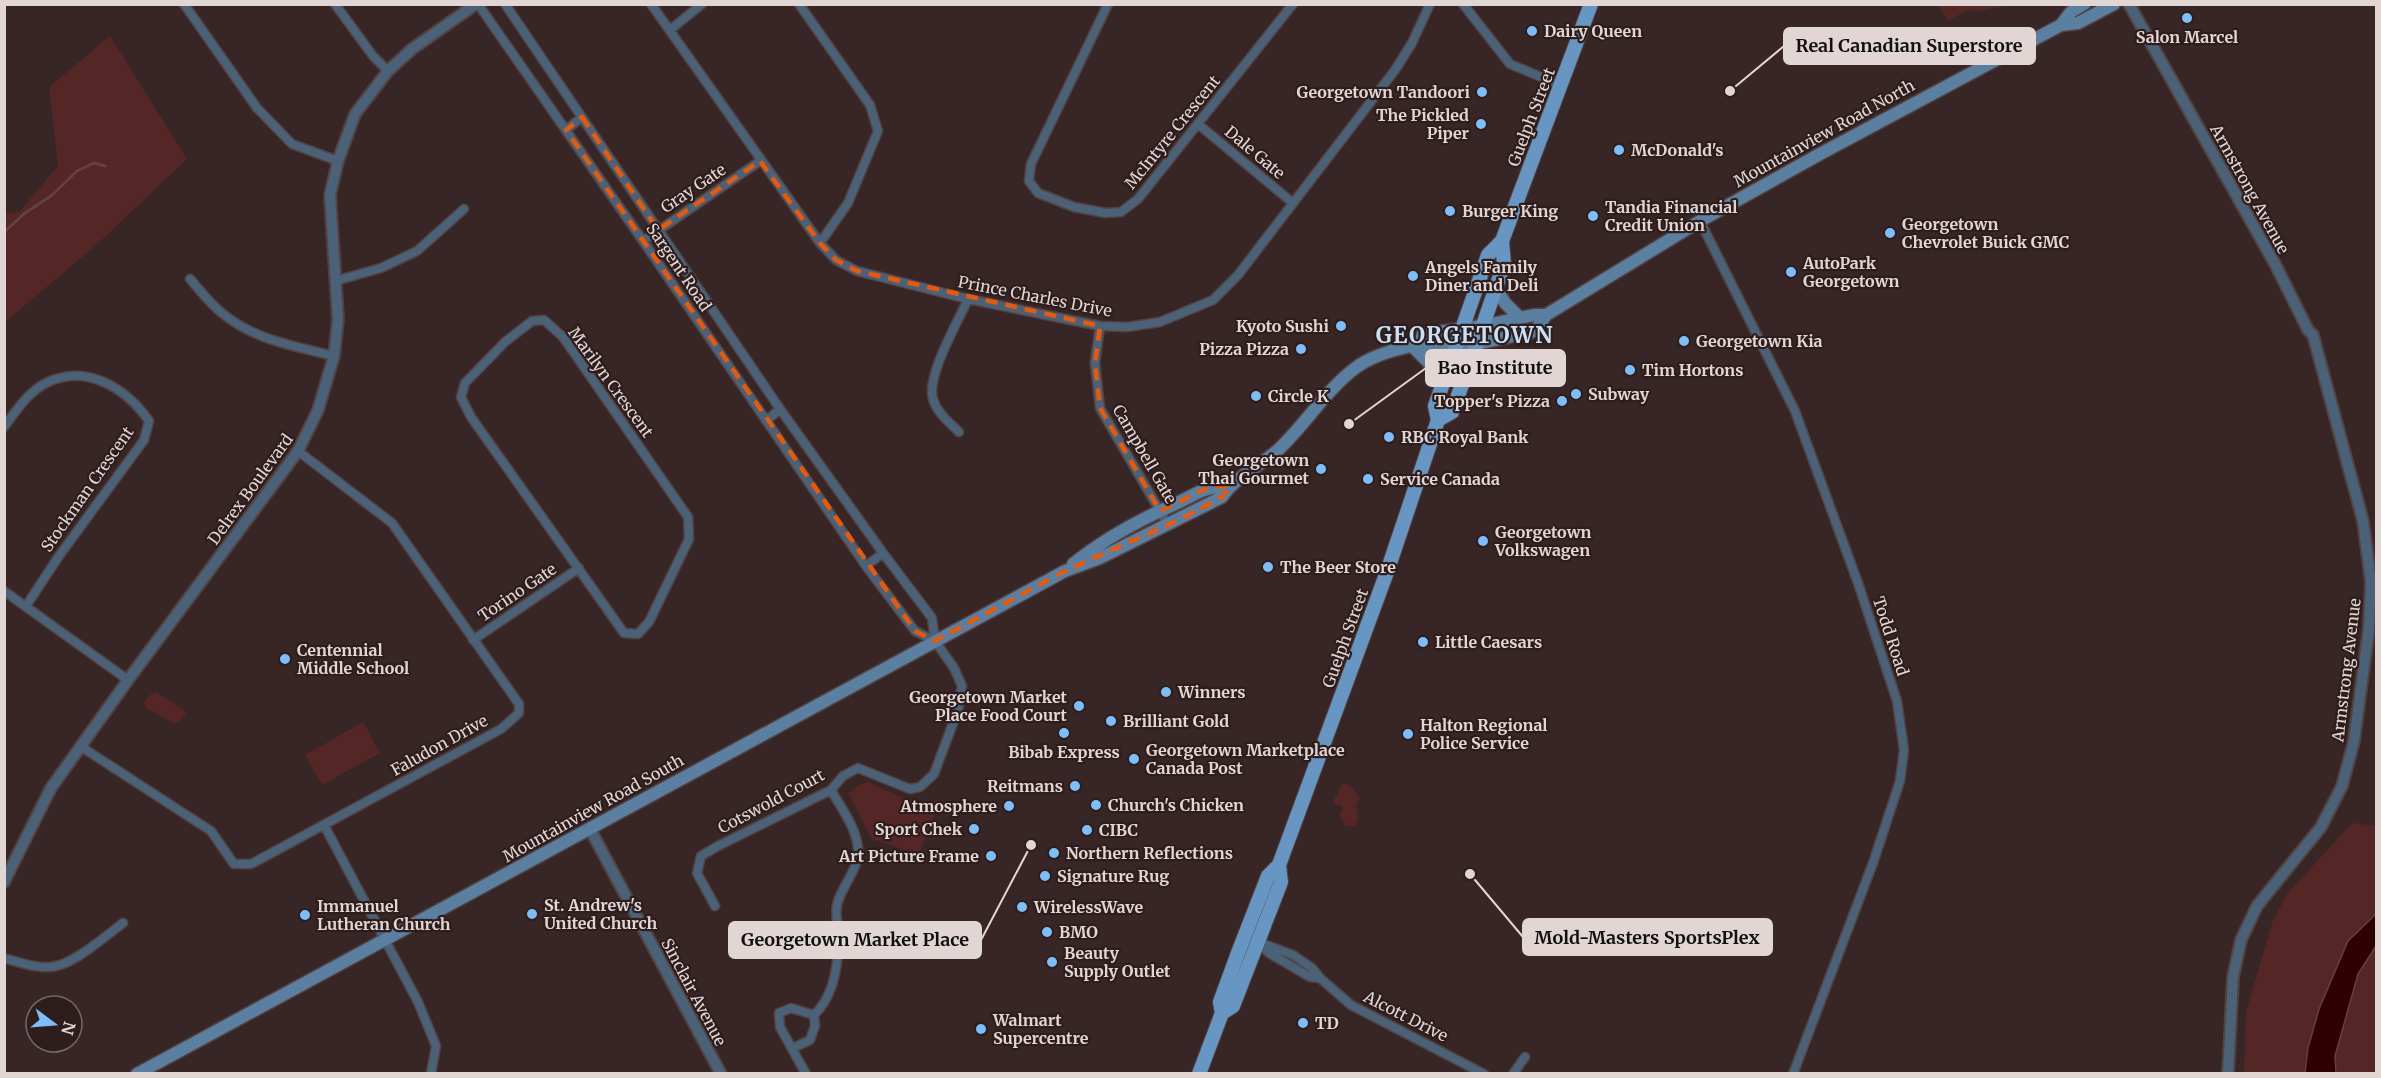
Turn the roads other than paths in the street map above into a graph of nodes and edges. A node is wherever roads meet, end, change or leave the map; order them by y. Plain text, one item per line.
1 (184, 4) edge
2 (335, 4) edge
3 (477, 4) edge
4 (505, 4) edge
5 (651, 4) edge
6 (702, 4) edge
7 (799, 4) edge
8 (1108, 4) edge
9 (1293, 4) edge
10 (1430, 4) edge
11 (1463, 4) edge
12 (1591, 4) edge
13 (2084, 4) edge
14 (2114, 4) edge
15 (2129, 4) edge
16 (2061, 25) junction
17 (670, 30) junction
18 (388, 71) junction
19 (1560, 85) junction
20 (582, 117) junction
21 (1198, 124) junction
22 (566, 130) junction
23 (338, 161) junction
24 (760, 161) junction
25 (1293, 203) junction
26 (464, 210) dead end
27 (1700, 221) junction
28 (658, 230) junction
29 (643, 241) junction
30 (1502, 241) junction
31 (820, 243) junction
32 (190, 279) dead end
33 (335, 280) junction
34 (1496, 288) junction
35 (968, 299) junction
36 (1546, 315) junction
37 (1520, 318) junction
38 (1482, 326) junction
39 (1100, 327) junction
40 (1462, 329) junction
41 (1476, 344) junction
42 (1415, 345) junction
43 (1456, 347) junction
44 (334, 356) junction
45 (1443, 382) junction
46 (780, 409) junction
47 (1438, 420) junction
48 (766, 421) junction
49 (4, 427) edge
50 (959, 432) dead end
51 (298, 451) junction
52 (1230, 486) junction
53 (1160, 511) junction
54 (1168, 525) junction
55 (883, 553) junction
56 (866, 566) junction
57 (579, 568) junction
58 (1065, 571) junction
59 (4, 591) edge
60 (26, 606) junction
61 (473, 640) junction
62 (936, 640) junction
63 (128, 680) junction
64 (80, 746) junction
65 (831, 790) junction
66 (324, 825) junction
67 (590, 829) junction
68 (1279, 865) junction
69 (5, 878) edge
70 (715, 906) dead end
71 (123, 923) dead end
72 (1244, 937) junction
73 (385, 939) junction
74 (1259, 942) junction
75 (4, 958) edge
76 (1222, 1013) junction
77 (814, 1015) junction
78 (792, 1048) junction
79 (1525, 1057) dead end
80 (137, 1074) edge
81 (431, 1074) edge
82 (721, 1074) edge
83 (806, 1074) edge
84 (1199, 1074) edge
85 (1484, 1074) edge
86 (1513, 1074) edge
87 (1793, 1074) edge
88 (2228, 1074) edge

1 - 23 street
2 - 18 street
3 - 18 street, Delrex Boulevard
3 - 22 street, Sargent Road
4 - 20 street, Sargent Road
5 - 17 street, Prince Charles Drive
6 - 17 street
7 - 31 street
8 - 21 street, McIntyre Crescent
9 - 21 street, McIntyre Crescent
10 - 25 street, Prince Charles Drive
11 - 19 street
12 - 19 main road, Guelph Street
13 - 16 main road, Mountainview Road North
14 - 16 main road, Mountainview Road North
15 - 88 street, Armstrong Avenue
16 - 27 main road, Mountainview Road North
17 - 24 street, Prince Charles Drive
18 - 23 street, Delrex Boulevard
19 - 30 main road, Guelph Street
20 - 22 street
20 - 28 street, Sargent Road
21 - 25 street, Dale Gate
22 - 29 street, Sargent Road
23 - 33 street, Delrex Boulevard
24 - 28 street, Gray Gate
24 - 31 street, Prince Charles Drive
25 - 39 street, Prince Charles Drive
26 - 33 street
27 - 36 main road, Mountainview Road North
27 - 87 street, Todd Road
28 - 29 street, Gray Gate
28 - 46 street, Sargent Road
29 - 48 street, Sargent Road
30 - 34 main road, Guelph Street
30 - 40 main road, Guelph Street
31 - 35 street, Prince Charles Drive
32 - 44 street
33 - 44 street, Delrex Boulevard
34 - 37 main road
34 - 38 main road, Guelph Street
35 - 39 street, Prince Charles Drive
35 - 50 street
36 - 37 main road, Mountainview Road North
36 - 41 main road, Mountainview Road North
37 - 38 main road, Mountainview Road North
38 - 40 main road, Mountainview Road North
38 - 41 main road, Guelph Street
39 - 53 street, Campbell Gate
40 - 42 main road, Mountainview Road South
40 - 43 main road, Guelph Street
41 - 43 main road, Mountainview Road North
41 - 47 main road, Guelph Street
42 - 43 main road, Mountainview Road South
42 - 45 main road
42 - 52 main road, Mountainview Road South
43 - 45 main road, Guelph Street
44 - 51 street, Delrex Boulevard
45 - 47 main road, Guelph Street
46 - 48 street
46 - 55 street, Sargent Road
47 - 68 main road, Guelph Street
48 - 56 street, Sargent Road
49 - 60 street, Stockman Crescent
51 - 61 street, Faludon Drive
51 - 63 street, Delrex Boulevard
52 - 53 main road, Mountainview Road South
52 - 54 main road, Mountainview Road South
53 - 54 street, Campbell Gate
53 - 58 main road, Mountainview Road South
54 - 58 main road, Mountainview Road South
55 - 56 street
55 - 62 street, Sargent Road
56 - 62 street, Sargent Road
57 - 57 street, Marilyn Crescent
57 - 61 street, Torino Gate
58 - 62 main road, Mountainview Road South
59 - 60 street
60 - 63 street
61 - 66 street, Faludon Drive
62 - 65 street, Cotswold Court
62 - 67 main road, Mountainview Road South
63 - 64 street, Delrex Boulevard
64 - 66 street, Faludon Drive
64 - 69 street, Delrex Boulevard
65 - 70 street, Cotswold Court
65 - 77 street
66 - 73 street
67 - 73 main road, Mountainview Road South
67 - 82 street, Sinclair Avenue
68 - 72 main road, Guelph Street
68 - 74 main road, Guelph Street
71 - 75 street
72 - 74 street, Alcott Drive
72 - 76 main road, Guelph Street
73 - 80 main road, Mountainview Road South
73 - 81 street
74 - 76 main road, Guelph Street
74 - 85 street, Alcott Drive
76 - 84 main road, Guelph Street
77 - 78 street
77 - 78 street
78 - 83 street
79 - 86 street

